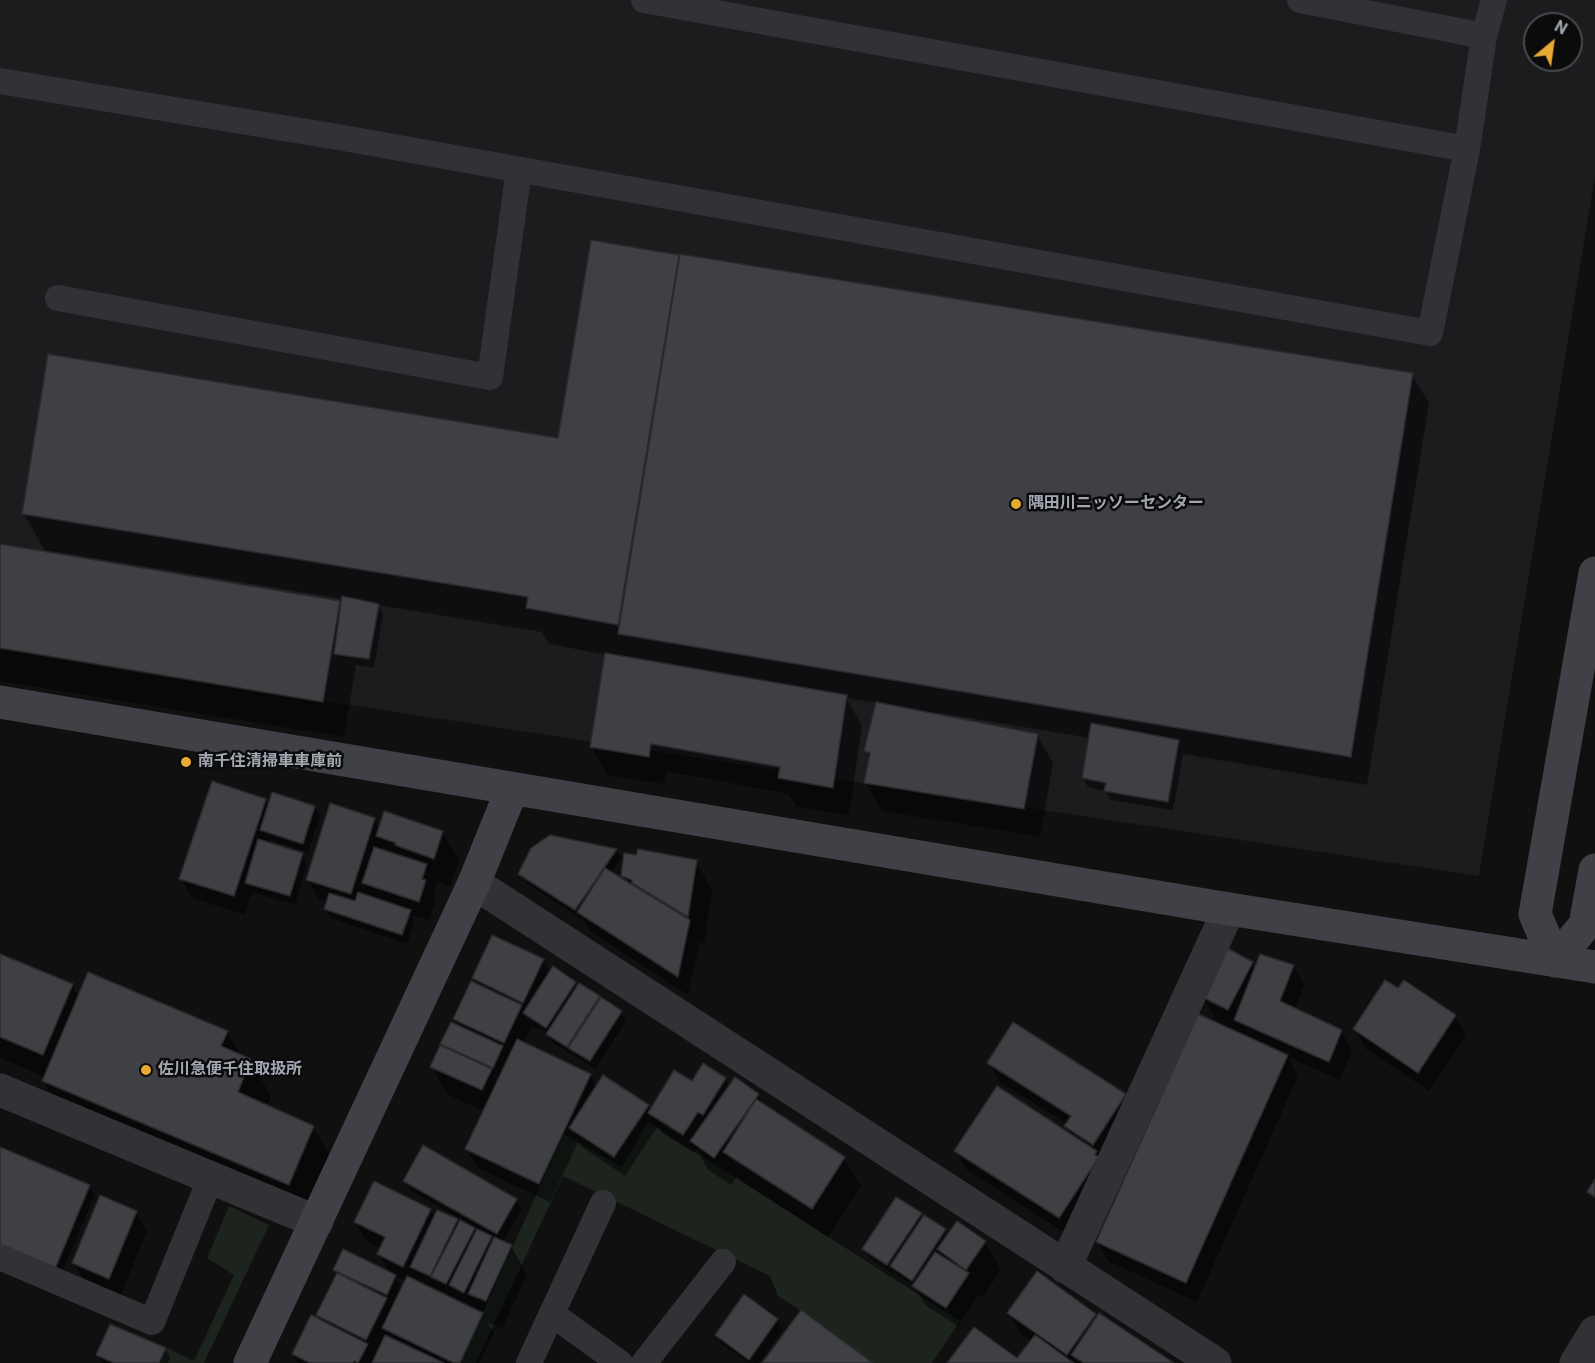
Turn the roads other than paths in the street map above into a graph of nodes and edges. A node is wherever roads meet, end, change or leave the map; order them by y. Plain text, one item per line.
1 (644, 0) edge
2 (1300, 0) edge
3 (1494, 0) edge
4 (1484, 36) junction
5 (0, 81) edge
6 (1467, 149) junction
7 (519, 170) junction
8 (58, 298) dead end
9 (1595, 573) edge
10 (0, 702) edge
11 (512, 789) junction
12 (1595, 870) edge
13 (474, 883) junction
14 (1229, 909) junction
15 (1555, 961) junction
16 (1595, 967) edge
17 (0, 1090) edge
18 (211, 1178) junction
19 (603, 1203) dead end
20 (317, 1222) junction
21 (0, 1257) edge
22 (723, 1262) dead end
23 (1065, 1267) junction
24 (552, 1314) junction
25 (1595, 1332) edge
26 (250, 1363) edge
27 (530, 1363) edge
28 (620, 1363) edge
29 (644, 1363) edge
30 (1215, 1363) edge
31 (1576, 1363) edge

1 - 6 lane
2 - 4 lane
3 - 4 lane
4 - 6 lane
5 - 7 lane
6 - 7 lane
7 - 8 lane
9 - 15 street
10 - 11 street
11 - 13 street
11 - 14 street
12 - 15 street
13 - 20 street
13 - 23 street
14 - 15 street
14 - 23 street
15 - 16 street
17 - 18 street
18 - 20 street
18 - 21 lane
19 - 24 lane
20 - 26 street
22 - 29 lane
23 - 30 street
24 - 27 lane
24 - 28 lane
25 - 31 street

